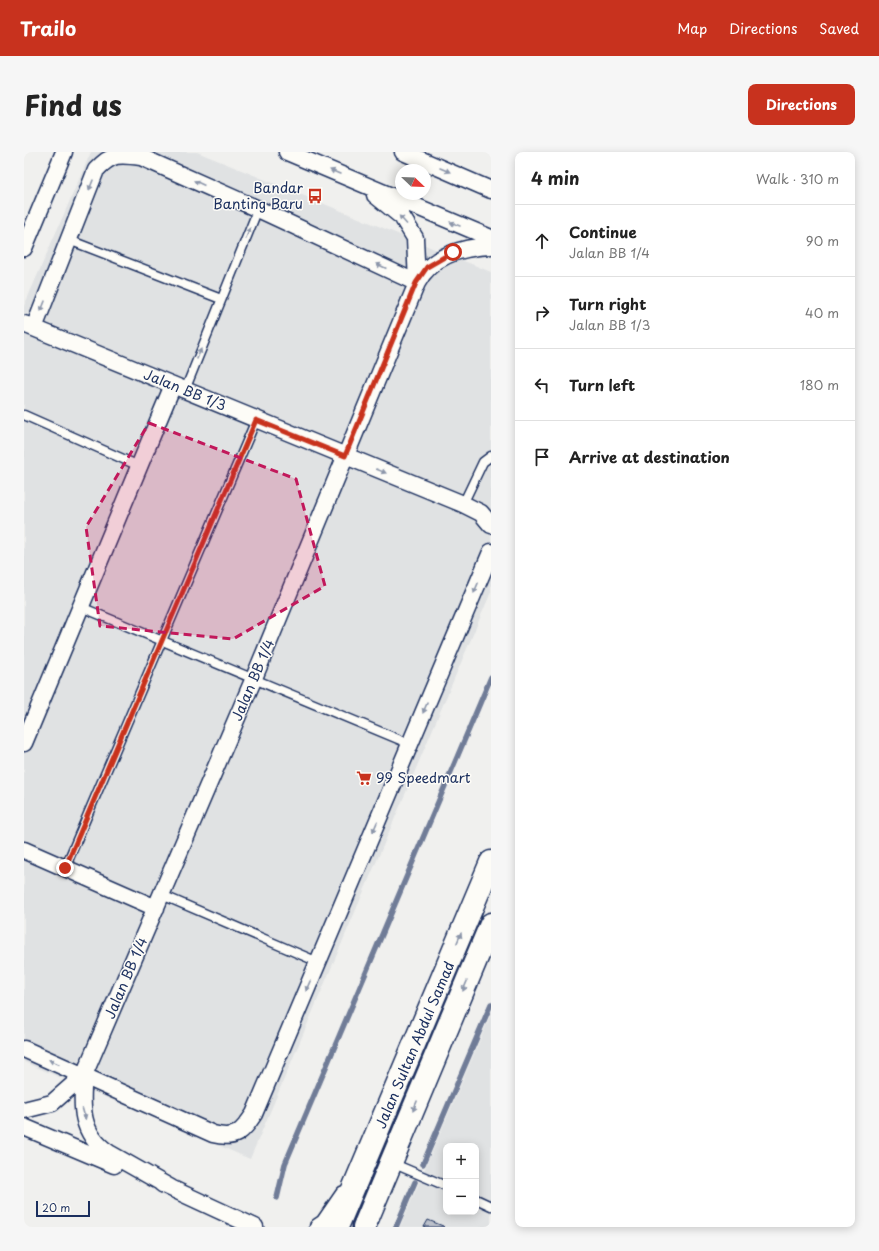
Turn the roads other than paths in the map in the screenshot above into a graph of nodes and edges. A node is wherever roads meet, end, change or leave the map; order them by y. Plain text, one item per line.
1 (64, 152) edge
2 (287, 152) edge
3 (407, 153) edge
4 (363, 184) junction
5 (491, 190) edge
6 (258, 208) junction
7 (491, 238) edge
8 (69, 240) junction
9 (491, 246) edge
10 (24, 248) edge
11 (416, 283) junction
12 (221, 299) junction
13 (29, 326) edge
14 (179, 388) junction
15 (24, 415) edge
16 (256, 420) junction
17 (345, 456) junction
18 (491, 456) edge
19 (139, 466) junction
20 (463, 504) junction
21 (491, 525) edge
22 (491, 552) edge
23 (81, 606) junction
24 (162, 640) junction
25 (254, 678) junction
26 (24, 743) edge
27 (410, 744) junction
28 (24, 850) edge
29 (491, 862) edge
30 (65, 868) junction
31 (159, 902) junction
32 (491, 924) edge
33 (318, 962) junction
34 (24, 1049) edge
35 (84, 1076) junction
36 (24, 1110) edge
37 (24, 1127) edge
38 (391, 1163) junction
39 (363, 1168) junction
40 (443, 1185) edge
41 (170, 1188) junction
42 (479, 1200) edge
43 (491, 1206) edge
44 (255, 1227) edge
45 (318, 1227) edge
46 (337, 1227) edge
47 (364, 1227) edge

1 - 10 street
4 -> 2 street
3 -> 5 street
7 -> 4 street
11 -> 4 street, Jalan BB 1/4
6 -> 8 street
11 -> 6 street
12 -> 6 lane
8 - 12 lane
8 -> 13 street
9 - 11 street, Jalan BB 1/4
11 - 17 street, Jalan BB 1/4
14 -> 12 lane
13 - 14 street, Jalan BB 1/3
14 - 16 street, Jalan BB 1/3
14 - 19 street
15 - 19 lane
16 - 17 street, Jalan BB 1/3
16 - 24 lane
17 -> 20 street, Jalan BB 1/3
17 - 25 street, Jalan BB 1/4
18 - 20 lane
19 - 23 street
20 - 21 street, Jalan BB 1/3
22 -> 27 street
23 - 24 lane
23 - 26 street
24 - 25 lane
24 - 30 lane
25 - 27 lane
25 - 31 street, Jalan BB 1/4
27 -> 33 street
28 - 30 street
39 -> 29 main road, Jalan Sultan Abdul Samad
30 - 31 street
31 - 33 lane
31 - 35 street, Jalan BB 1/4
32 -> 38 main road, Jalan Sultan Abdul Samad
33 -> 35 street
35 -> 34 street
35 - 36 street, Jalan BB 1/4
35 -> 41 street, Jalan BB 1/4
37 - 41 street
38 - 40 lane
38 - 47 main road, Jalan Sultan Abdul Samad
39 - 45 street
39 - 46 main road, Jalan Sultan Abdul Samad
41 - 44 street
42 - 43 lane

